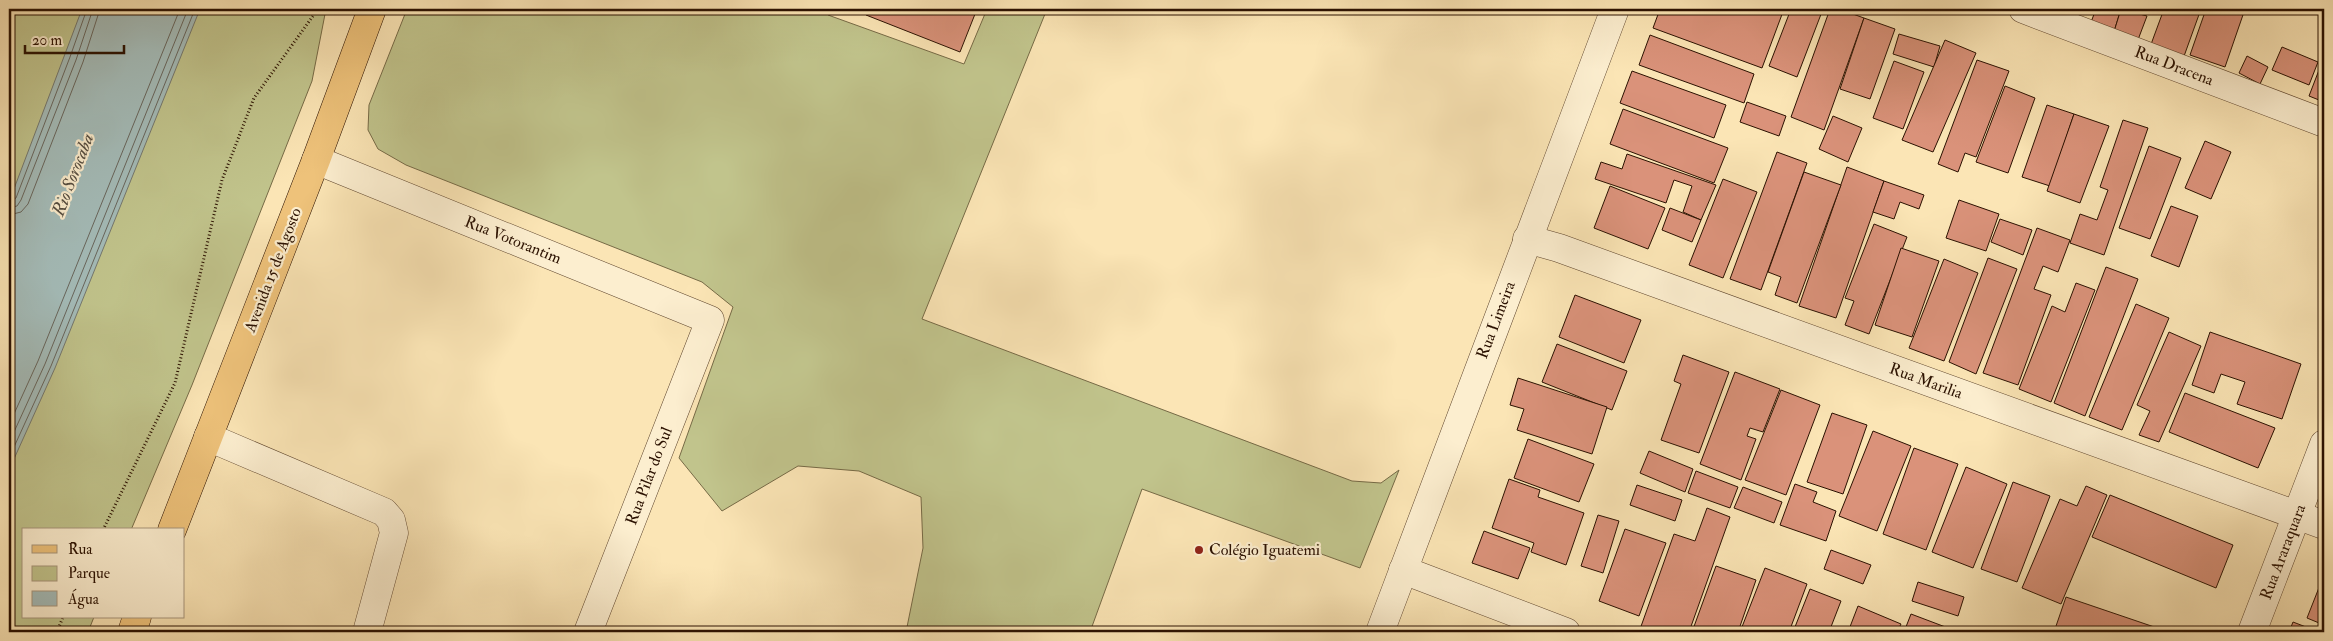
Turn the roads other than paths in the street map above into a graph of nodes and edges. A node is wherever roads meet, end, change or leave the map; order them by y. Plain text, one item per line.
1 (372, 9) edge
2 (1615, 9) edge
3 (2023, 9) edge
4 (2324, 123) edge
5 (316, 160) junction
6 (1527, 239) junction
7 (710, 320) joint
8 (208, 437) junction
9 (2324, 444) edge
10 (2298, 516) junction
11 (2324, 525) edge
12 (173, 528) edge
13 (1403, 570) junction
14 (138, 618) edge
15 (132, 632) edge
16 (366, 632) edge
17 (588, 632) edge
18 (1380, 632) edge
19 (1566, 632) edge
20 (2252, 632) edge

1 - 5 main road, Avenida 15 de Agosto
2 - 6 street, Rua Limeira
3 - 4 street, Rua Dracena
5 - 7 street, Rua Votorantim
5 - 8 main road, Avenida 15 de Agosto
6 - 10 street, Rua Marilia
6 - 13 street, Rua Limeira
7 - 17 street, Rua Pilar do Sul
8 - 12 main road, Avenida 15 de Agosto
8 - 16 street
9 - 10 street, Rua Araraquara
10 - 11 street, Rua Marilia
10 - 20 street, Rua Araraquara
13 - 18 street, Rua Limeira
13 - 19 street
14 - 15 main road

